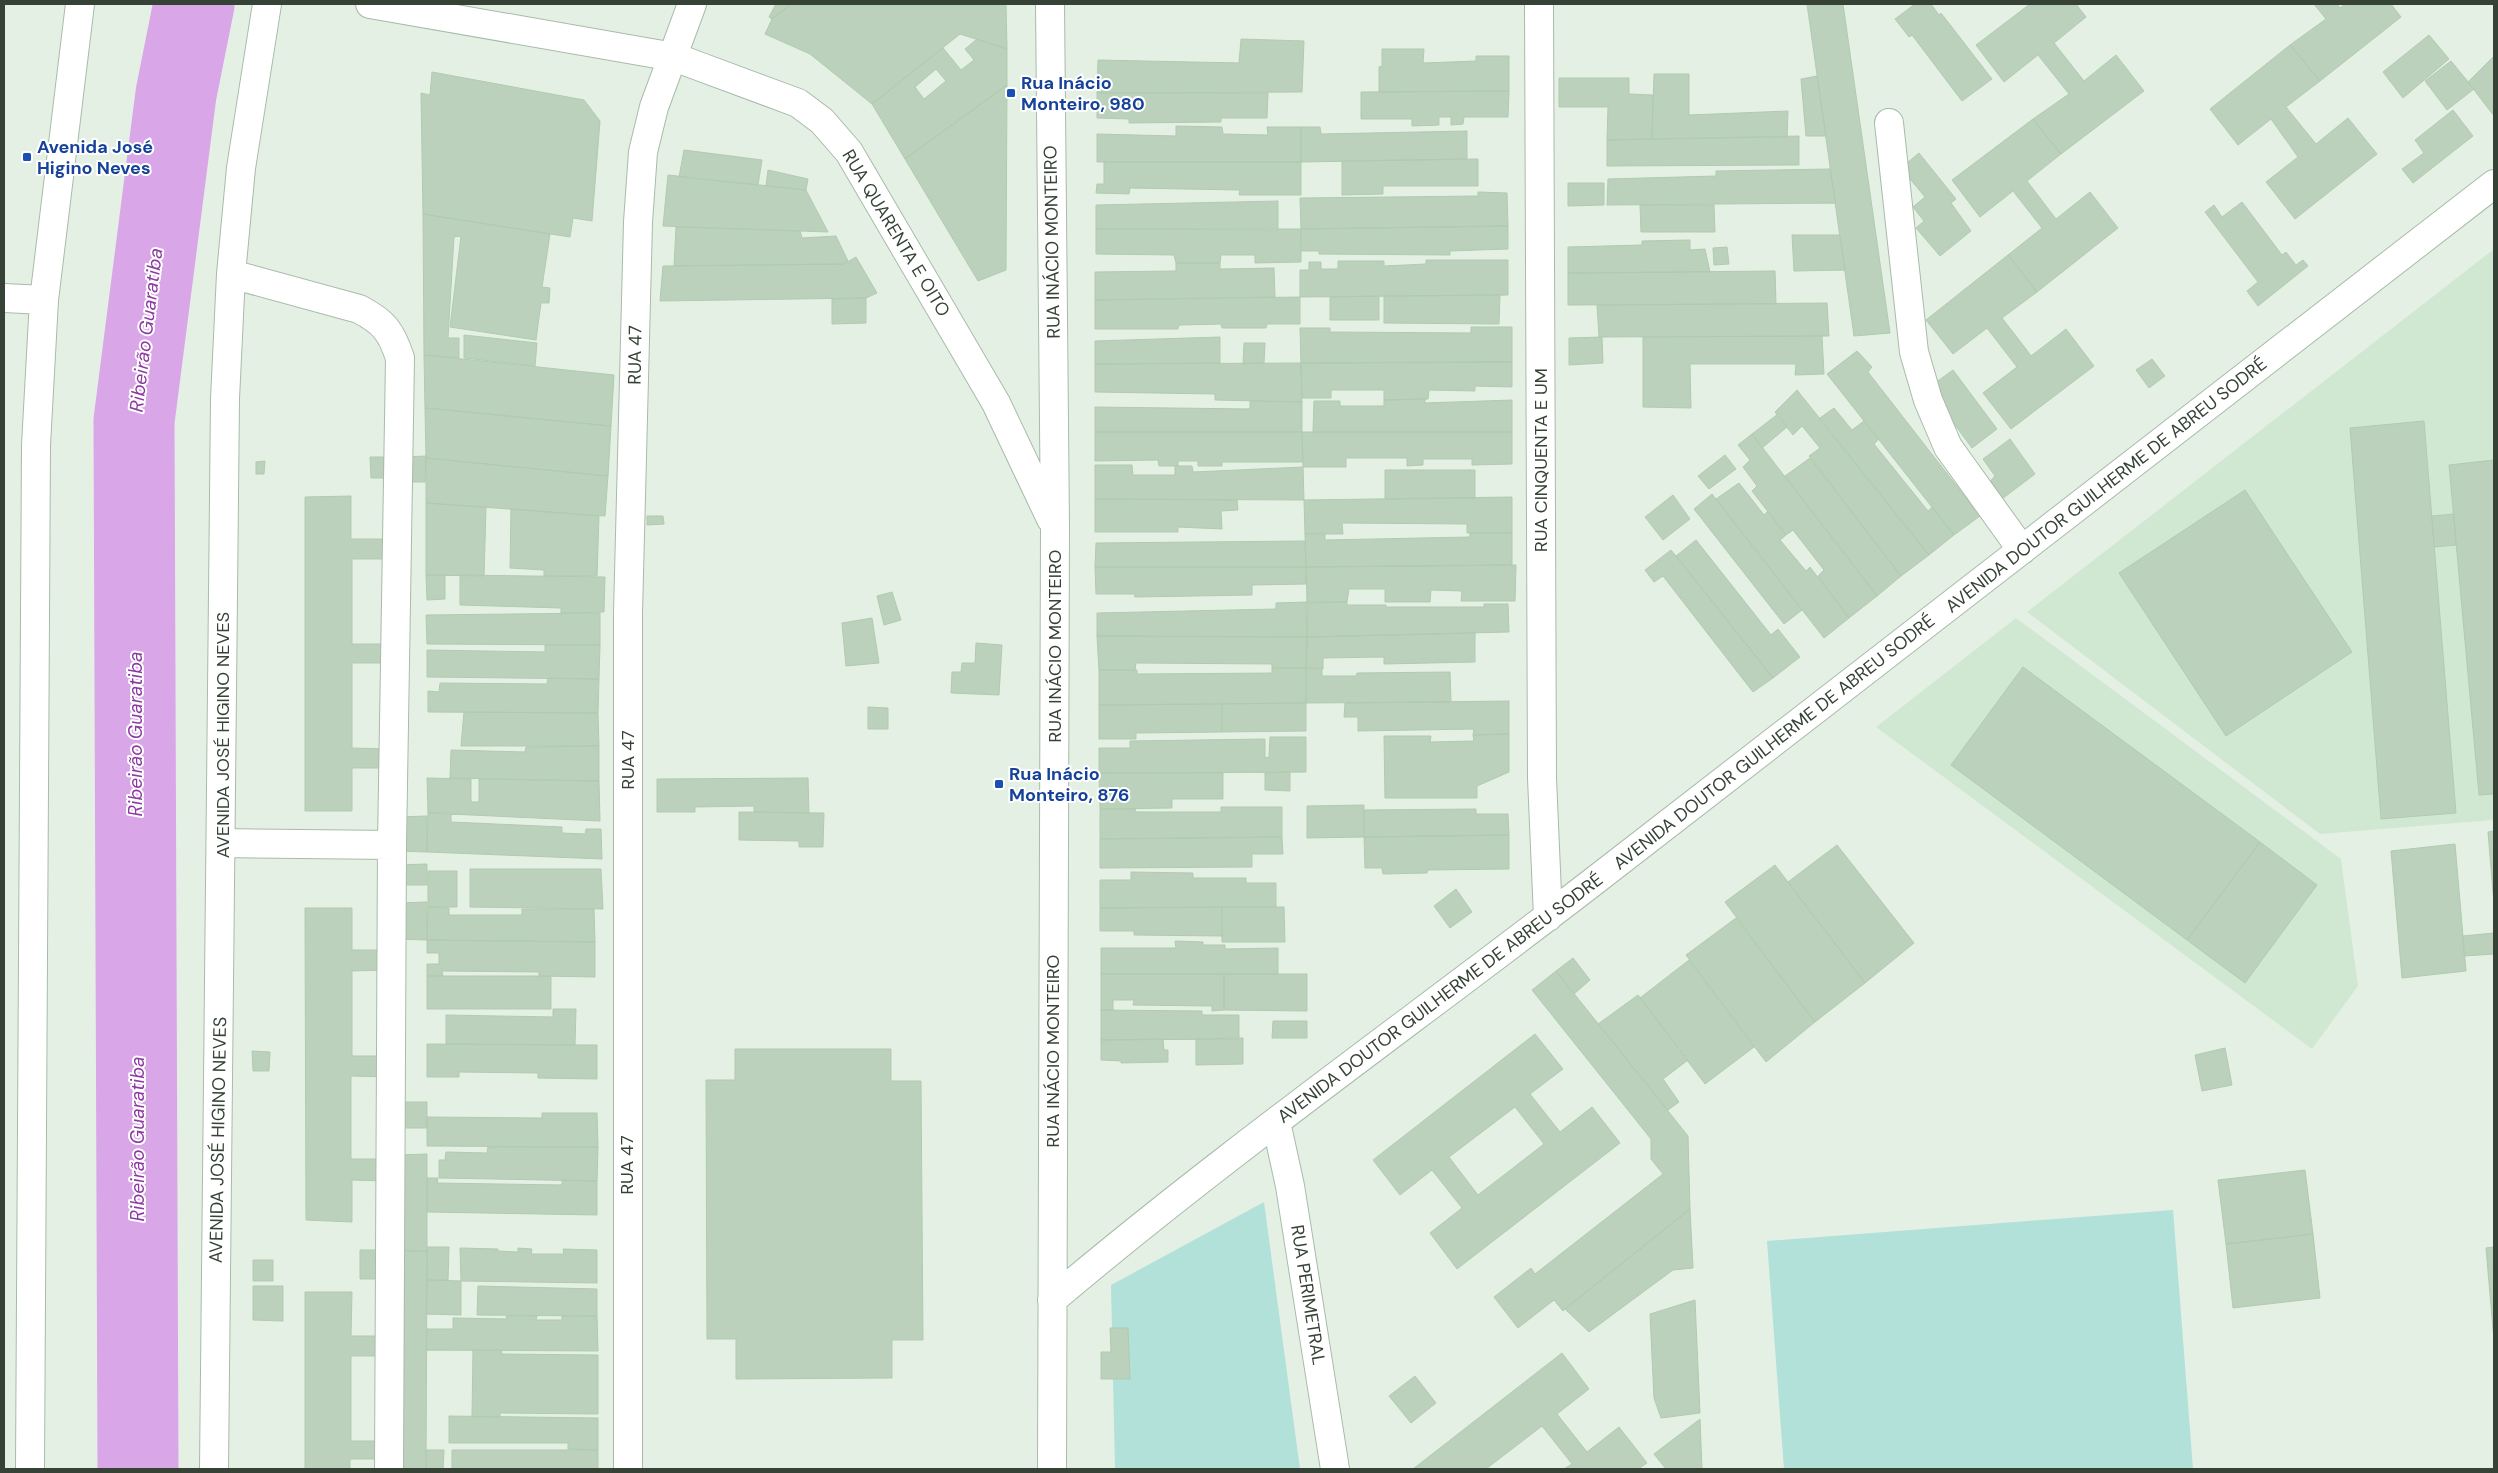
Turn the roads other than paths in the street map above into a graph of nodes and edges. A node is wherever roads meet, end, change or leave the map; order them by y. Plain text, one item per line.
1 (80, 4) edge
2 (267, 4) edge
3 (370, 4) edge
4 (692, 4) edge
5 (1050, 4) edge
6 (1539, 4) edge
7 (674, 57) junction
8 (1889, 123) dead end
9 (2494, 184) edge
10 (231, 274) junction
11 (4, 298) edge
12 (44, 300) junction
13 (1055, 527) junction
14 (2022, 550) junction
15 (222, 843) junction
16 (392, 845) junction
17 (1548, 917) junction
18 (1276, 1122) junction
19 (1052, 1300) junction
20 (30, 1469) edge
21 (214, 1469) edge
22 (389, 1469) edge
23 (628, 1469) edge
24 (1052, 1469) edge
25 (1335, 1469) edge

1 - 12 street
2 - 10 street, AVENIDA JOSÉ HIGINO NEVES
3 - 7 street, RUA QUARENTA E OITO
4 - 7 street, RUA 47
5 - 13 street, RUA INÁCIO MONTEIRO
6 - 17 street, RUA CINQUENTA E UM
7 - 13 street, RUA QUARENTA E OITO
7 - 23 street, RUA 47
8 - 14 street
9 - 14 street, AVENIDA DOUTOR GUILHERME DE ABREU SODRÉ
10 - 15 street, AVENIDA JOSÉ HIGINO NEVES
10 - 16 street
11 - 12 street
12 - 20 street
13 - 19 street, RUA INÁCIO MONTEIRO
14 - 17 street, AVENIDA DOUTOR GUILHERME DE ABREU SODRÉ
15 - 16 street
15 - 21 street, AVENIDA JOSÉ HIGINO NEVES
16 - 22 street
17 - 18 street, AVENIDA DOUTOR GUILHERME DE ABREU SODRÉ
18 - 19 street, AVENIDA DOUTOR GUILHERME DE ABREU SODRÉ
18 - 25 street, RUA PERIMETRAL
19 - 24 street, RUA INÁCIO MONTEIRO

